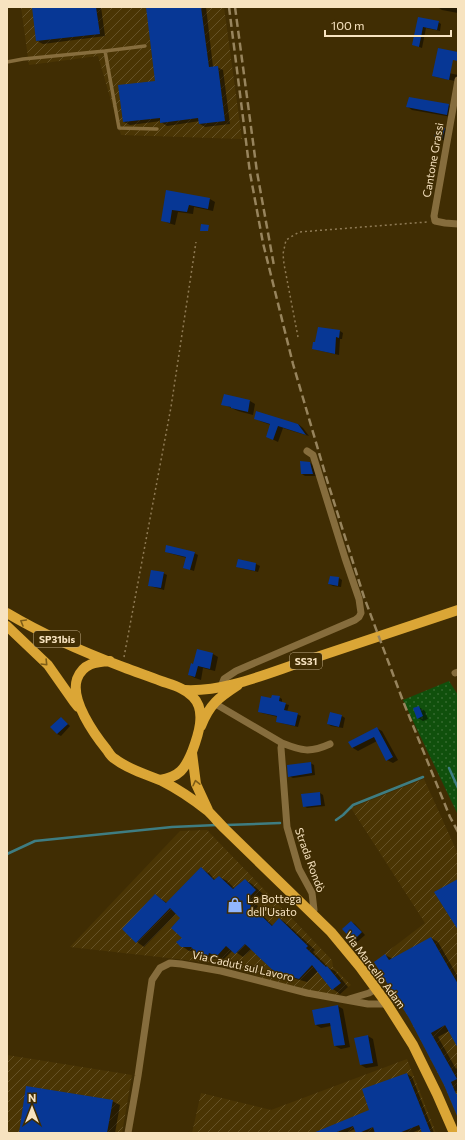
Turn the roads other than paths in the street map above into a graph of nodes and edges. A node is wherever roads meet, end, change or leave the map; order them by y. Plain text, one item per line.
1 (145, 46) dead end
2 (105, 51) junction
3 (7, 62) edge
4 (458, 80) edge
5 (157, 129) dead end
6 (458, 224) edge
7 (307, 451) dead end
8 (458, 610) edge
9 (7, 613) edge
10 (7, 626) edge
11 (110, 661) junction
12 (244, 681) junction
13 (220, 687) junction
14 (185, 690) junction
15 (216, 701) junction
16 (82, 711) junction
17 (200, 730) junction
18 (282, 743) junction
19 (330, 744) dead end
20 (192, 751) junction
21 (160, 780) junction
22 (211, 815) junction
23 (312, 913) junction
24 (376, 989) junction
25 (347, 1000) junction
26 (387, 1004) junction
27 (128, 1133) edge
28 (454, 1133) edge

1 - 2 lane
2 - 3 lane
2 - 5 lane
4 - 6 street, Cantone Grassi
7 - 13 street
8 - 12 main road, SS31
11 -> 9 main road, SP31bis
10 -> 16 main road, SP31bis
11 - 14 main road
11 - 16 main road
12 - 13 main road, SS31
12 - 15 main road, SS31
13 - 14 main road, SS31
13 - 15 street
14 - 17 main road
15 - 17 main road, SS31
15 - 18 street
16 - 21 main road
17 - 20 main road
18 - 19 street
18 - 23 street, Strada Rondò
20 - 21 main road
22 -> 20 main road, Via Marcello Adam
21 - 22 main road, Via Marcello Adam
22 - 23 main road, Via Marcello Adam
23 - 24 main road, Via Marcello Adam
24 - 25 street, Via Caduti sul Lavoro
24 - 26 main road, Via Marcello Adam
25 - 26 street, Via Caduti sul Lavoro
25 - 27 street, Via Caduti sul Lavoro
26 - 28 main road, Via Marcello Adam

